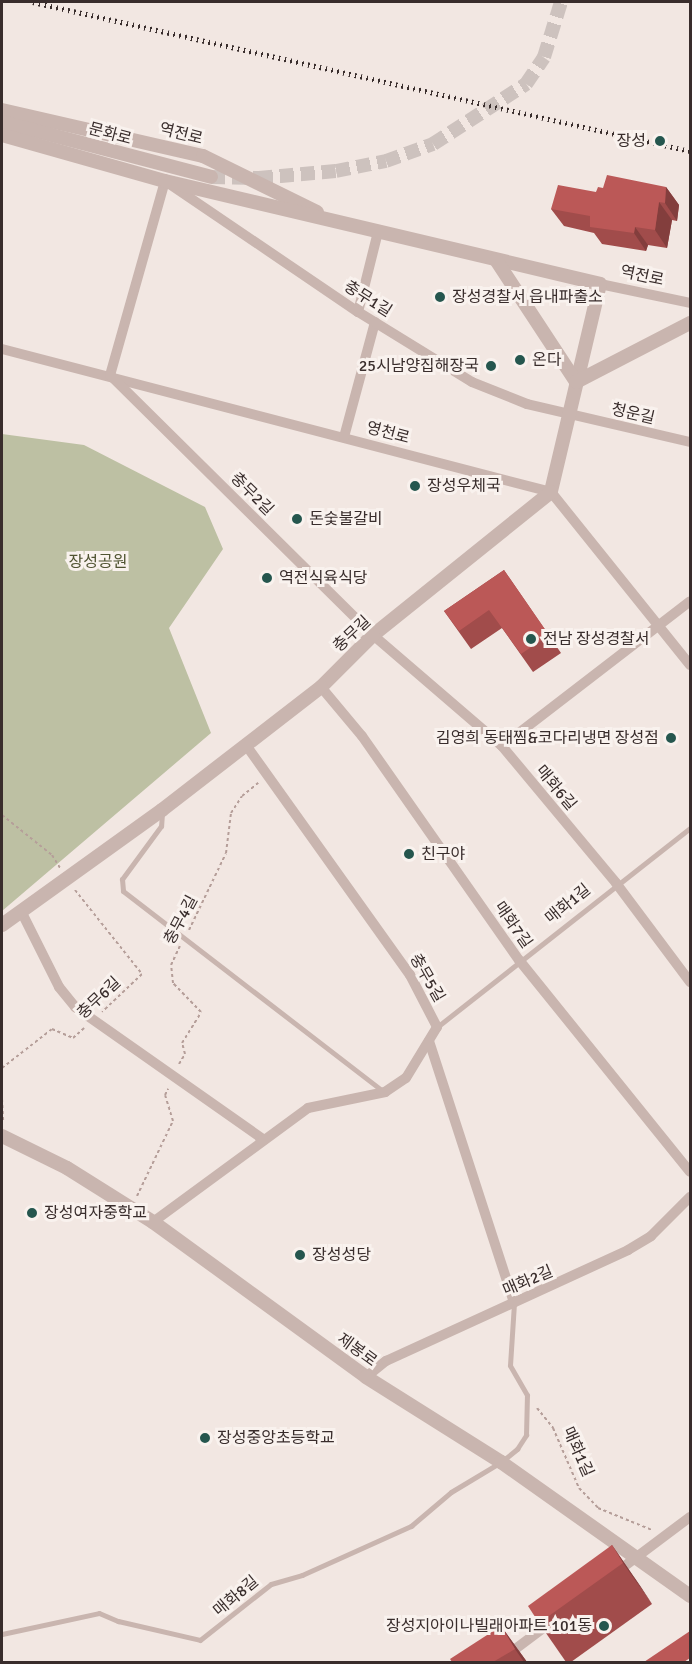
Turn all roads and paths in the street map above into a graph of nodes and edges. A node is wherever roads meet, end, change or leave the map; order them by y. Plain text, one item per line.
1 (2, 110) edge
2 (2, 122) edge
3 (2, 135) edge
4 (211, 177) tunnel mouth
5 (165, 181) junction
6 (340, 224) junction
7 (378, 232) junction
8 (496, 260) junction
9 (600, 284) junction
10 (690, 303) edge
11 (358, 312) junction
12 (375, 322) junction
13 (690, 323) edge
14 (2, 349) edge
15 (110, 375) junction
16 (576, 382) junction
17 (569, 414) junction
18 (344, 437) junction
19 (690, 442) edge
20 (551, 492) junction
21 (690, 601) edge
22 (660, 624) junction
23 (373, 635) junction
24 (690, 665) edge
25 (321, 687) junction
26 (245, 744) junction
27 (502, 746) junction
28 (267, 776) junction
29 (162, 810) junction
30 (2, 815) edge
31 (690, 828) edge
32 (66, 878) junction
33 (616, 883) junction
34 (21, 911) junction
35 (2, 925) edge
36 (184, 939) junction
37 (519, 960) junction
38 (690, 982) edge
39 (91, 1021) junction
40 (437, 1027) junction
41 (429, 1041) junction
42 (2, 1068) edge
43 (172, 1078) junction
44 (385, 1092) junction
45 (2, 1099) edge
46 (3, 1136) edge
47 (264, 1140) junction
48 (690, 1172) edge
49 (690, 1197) edge
50 (132, 1208) junction
51 (153, 1222) junction
52 (514, 1303) junction
53 (366, 1377) junction
54 (527, 1395) junction
55 (501, 1462) junction
56 (690, 1517) edge
57 (666, 1535) junction
58 (636, 1557) junction
59 (599, 1585) edge
60 (690, 1596) edge
61 (562, 1613) edge
62 (2, 1634) edge
63 (498, 1662) edge

1 - 6 street, 역전로
2 - 4 street, 문화로
3 - 5 street, 역전로
5 - 6 street, 역전로
5 - 11 street, 충무1길
5 - 15 street
6 - 7 street, 역전로
7 - 8 street, 역전로
7 - 11 street
8 - 9 street, 역전로
8 - 16 street
9 - 10 street, 역전로
9 - 16 street
11 - 12 street, 충무1길
12 - 17 street, 충무1길
12 - 18 street
13 - 16 street
14 - 15 street, 영천로
15 - 18 street, 영천로
15 - 23 street, 충무2길
16 - 17 street
17 - 19 street, 청운길
17 - 20 street
18 - 20 street, 영천로
20 - 22 street
20 - 23 street, 충무길
21 - 22 street
22 - 24 street
22 - 27 street
23 - 25 street, 충무길
23 - 27 street, 매화6길
25 - 26 street, 충무길
25 - 37 street, 매화7길
26 - 28 street, 충무5길
26 - 29 street, 충무길
27 - 33 street, 매화6길
28 - 36 path, 충무4길
28 - 40 street, 충무5길
29 - 32 street, 충무길
29 - 36 lane
30 - 32 path
31 - 33 lane, 매화1길
32 - 34 street, 충무길
32 - 39 path, 충무6길
33 - 37 lane, 매화1길
33 - 38 street, 매화6길
34 - 35 street, 충무길
34 - 39 street
36 - 43 path, 충무4길
36 - 44 lane
37 - 40 lane, 매화1길
37 - 48 street, 매화7길
39 - 42 path, 충무6길
39 - 43 street
40 - 41 street, 충무5길
41 - 44 street, 충무5길
41 - 52 street
43 - 47 street
43 - 50 path, 충무4길
44 - 47 street, 충무5길
45 - 46 path
46 - 50 street, 제봉로
47 - 51 street, 충무5길
49 - 52 street, 매화2길
50 - 51 street, 제봉로
51 - 53 street, 제봉로
52 - 53 street, 매화2길
52 - 54 lane
53 - 55 street, 제봉로
54 - 55 lane
54 - 57 path, 매화1길
55 - 58 street, 제봉로
55 - 62 lane, 매화8길
56 - 57 street
57 - 58 street
58 - 59 street
58 - 60 street, 제봉로
61 - 63 street

